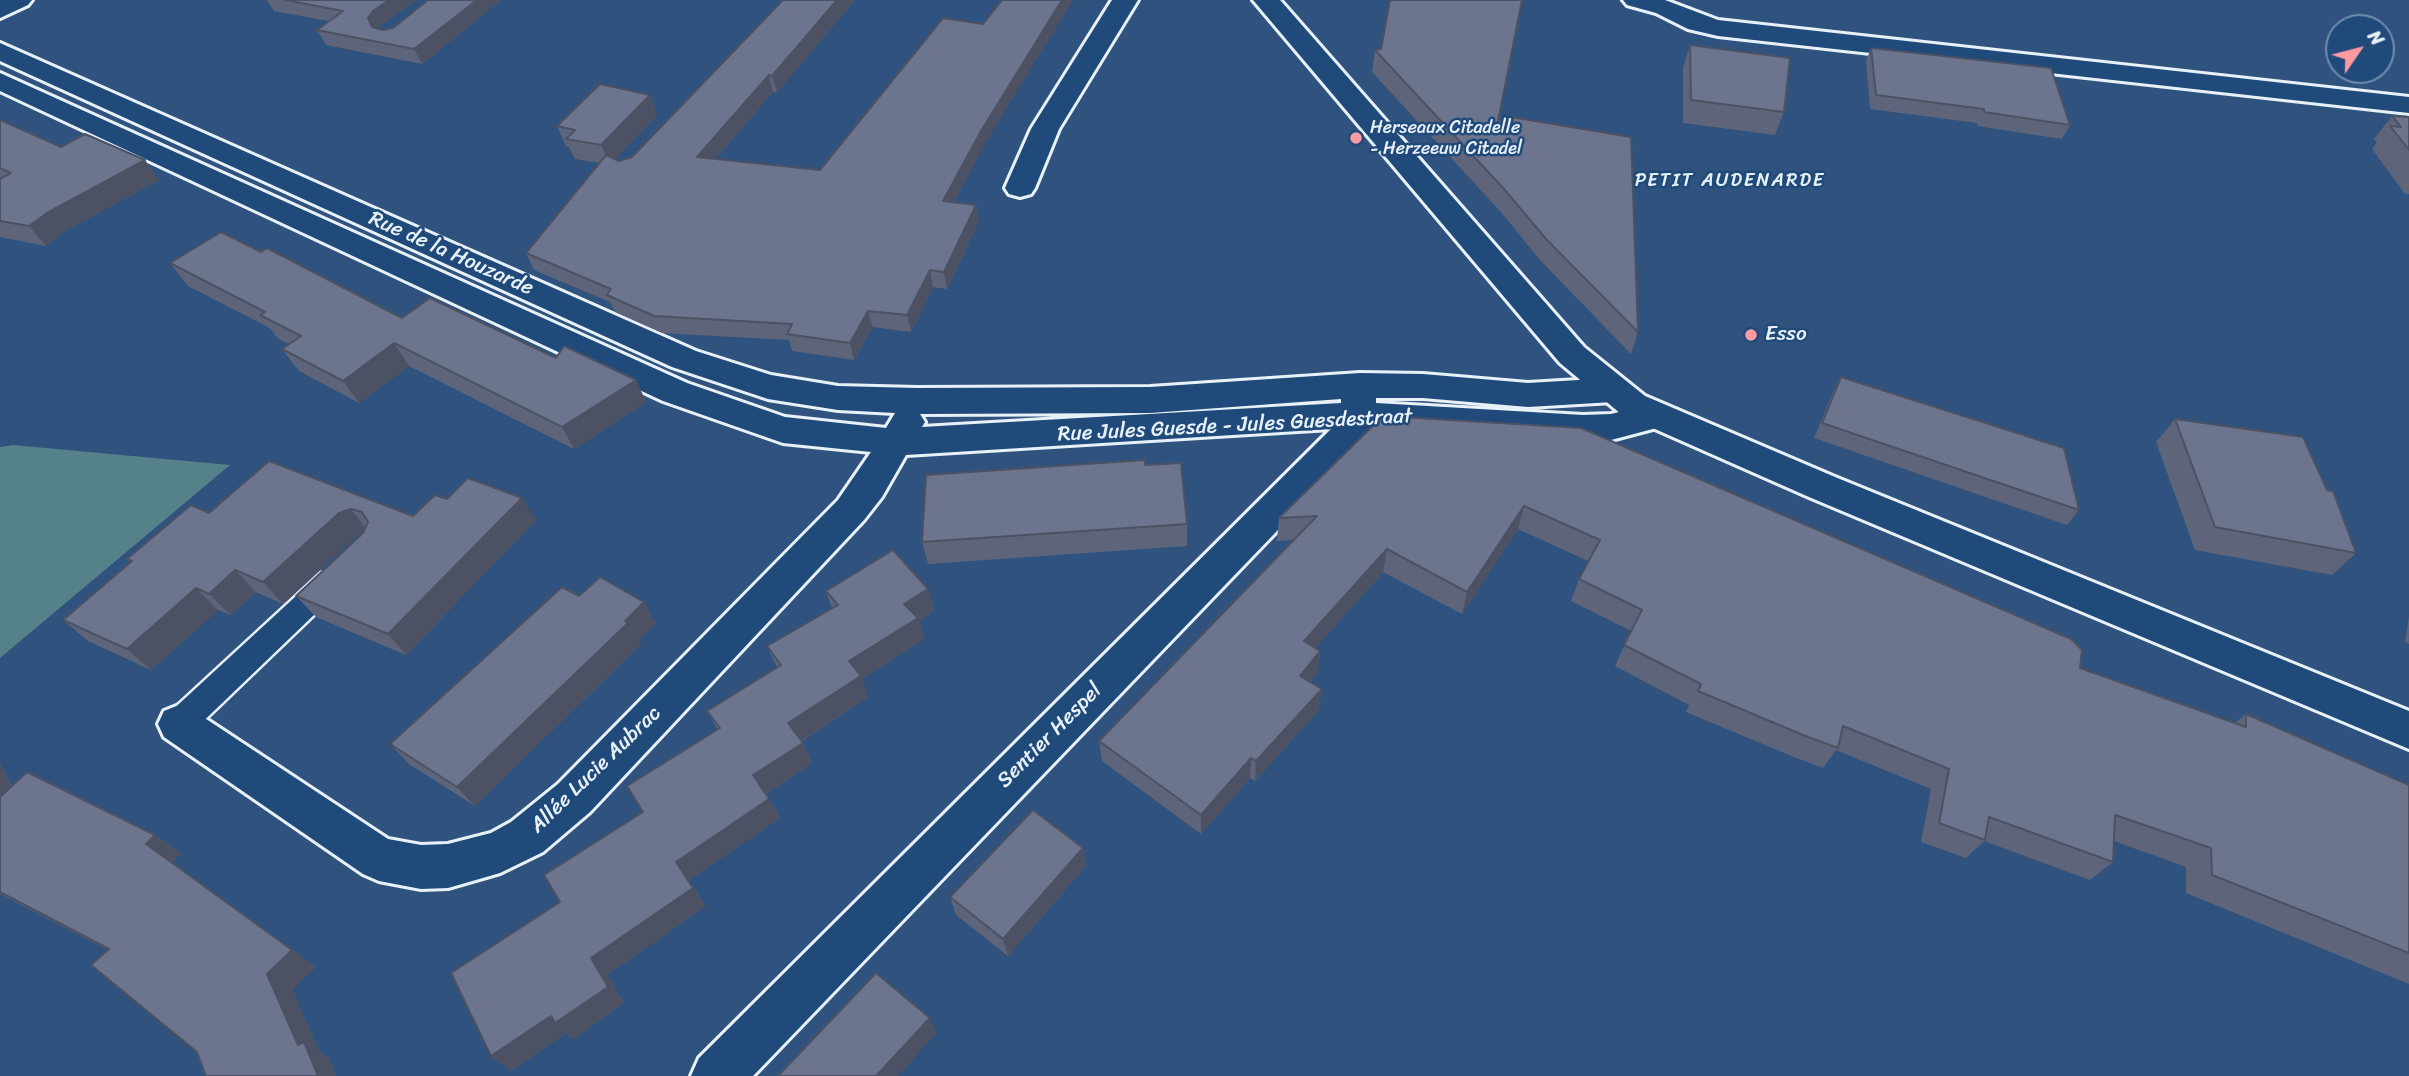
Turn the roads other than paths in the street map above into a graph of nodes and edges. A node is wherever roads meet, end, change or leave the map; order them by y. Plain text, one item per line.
1 (19, 0) edge
2 (1125, 0) edge
3 (1266, 0) edge
4 (1636, 0) edge
5 (0, 10) edge
6 (0, 51) edge
7 (0, 81) edge
8 (2409, 106) edge
9 (1020, 188) dead end
10 (1613, 390) junction
11 (1359, 400) junction
12 (918, 401) junction
13 (1655, 416) junction
14 (897, 442) junction
15 (349, 564) edge
16 (179, 724) joint
17 (2409, 730) edge
18 (717, 1076) edge

1 - 5 street
2 - 9 street
3 - 10 street
4 - 8 street
6 - 12 street, Rue de la Houzarde
7 - 14 street, Rue de la Houzarde
10 - 11 street, Rue Jules Guesde - Jules Guesdestraat
10 - 13 street
11 - 12 street, Rue Jules Guesde - Jules Guesdestraat
11 - 13 street, Rue Jules Guesde - Jules Guesdestraat
11 - 14 street, Rue Jules Guesde - Jules Guesdestraat
11 - 18 street, Sentier Hespel
12 - 14 street, Allée Lucie Aubrac
13 - 17 street
14 - 16 street, Allée Lucie Aubrac
15 - 16 lane

